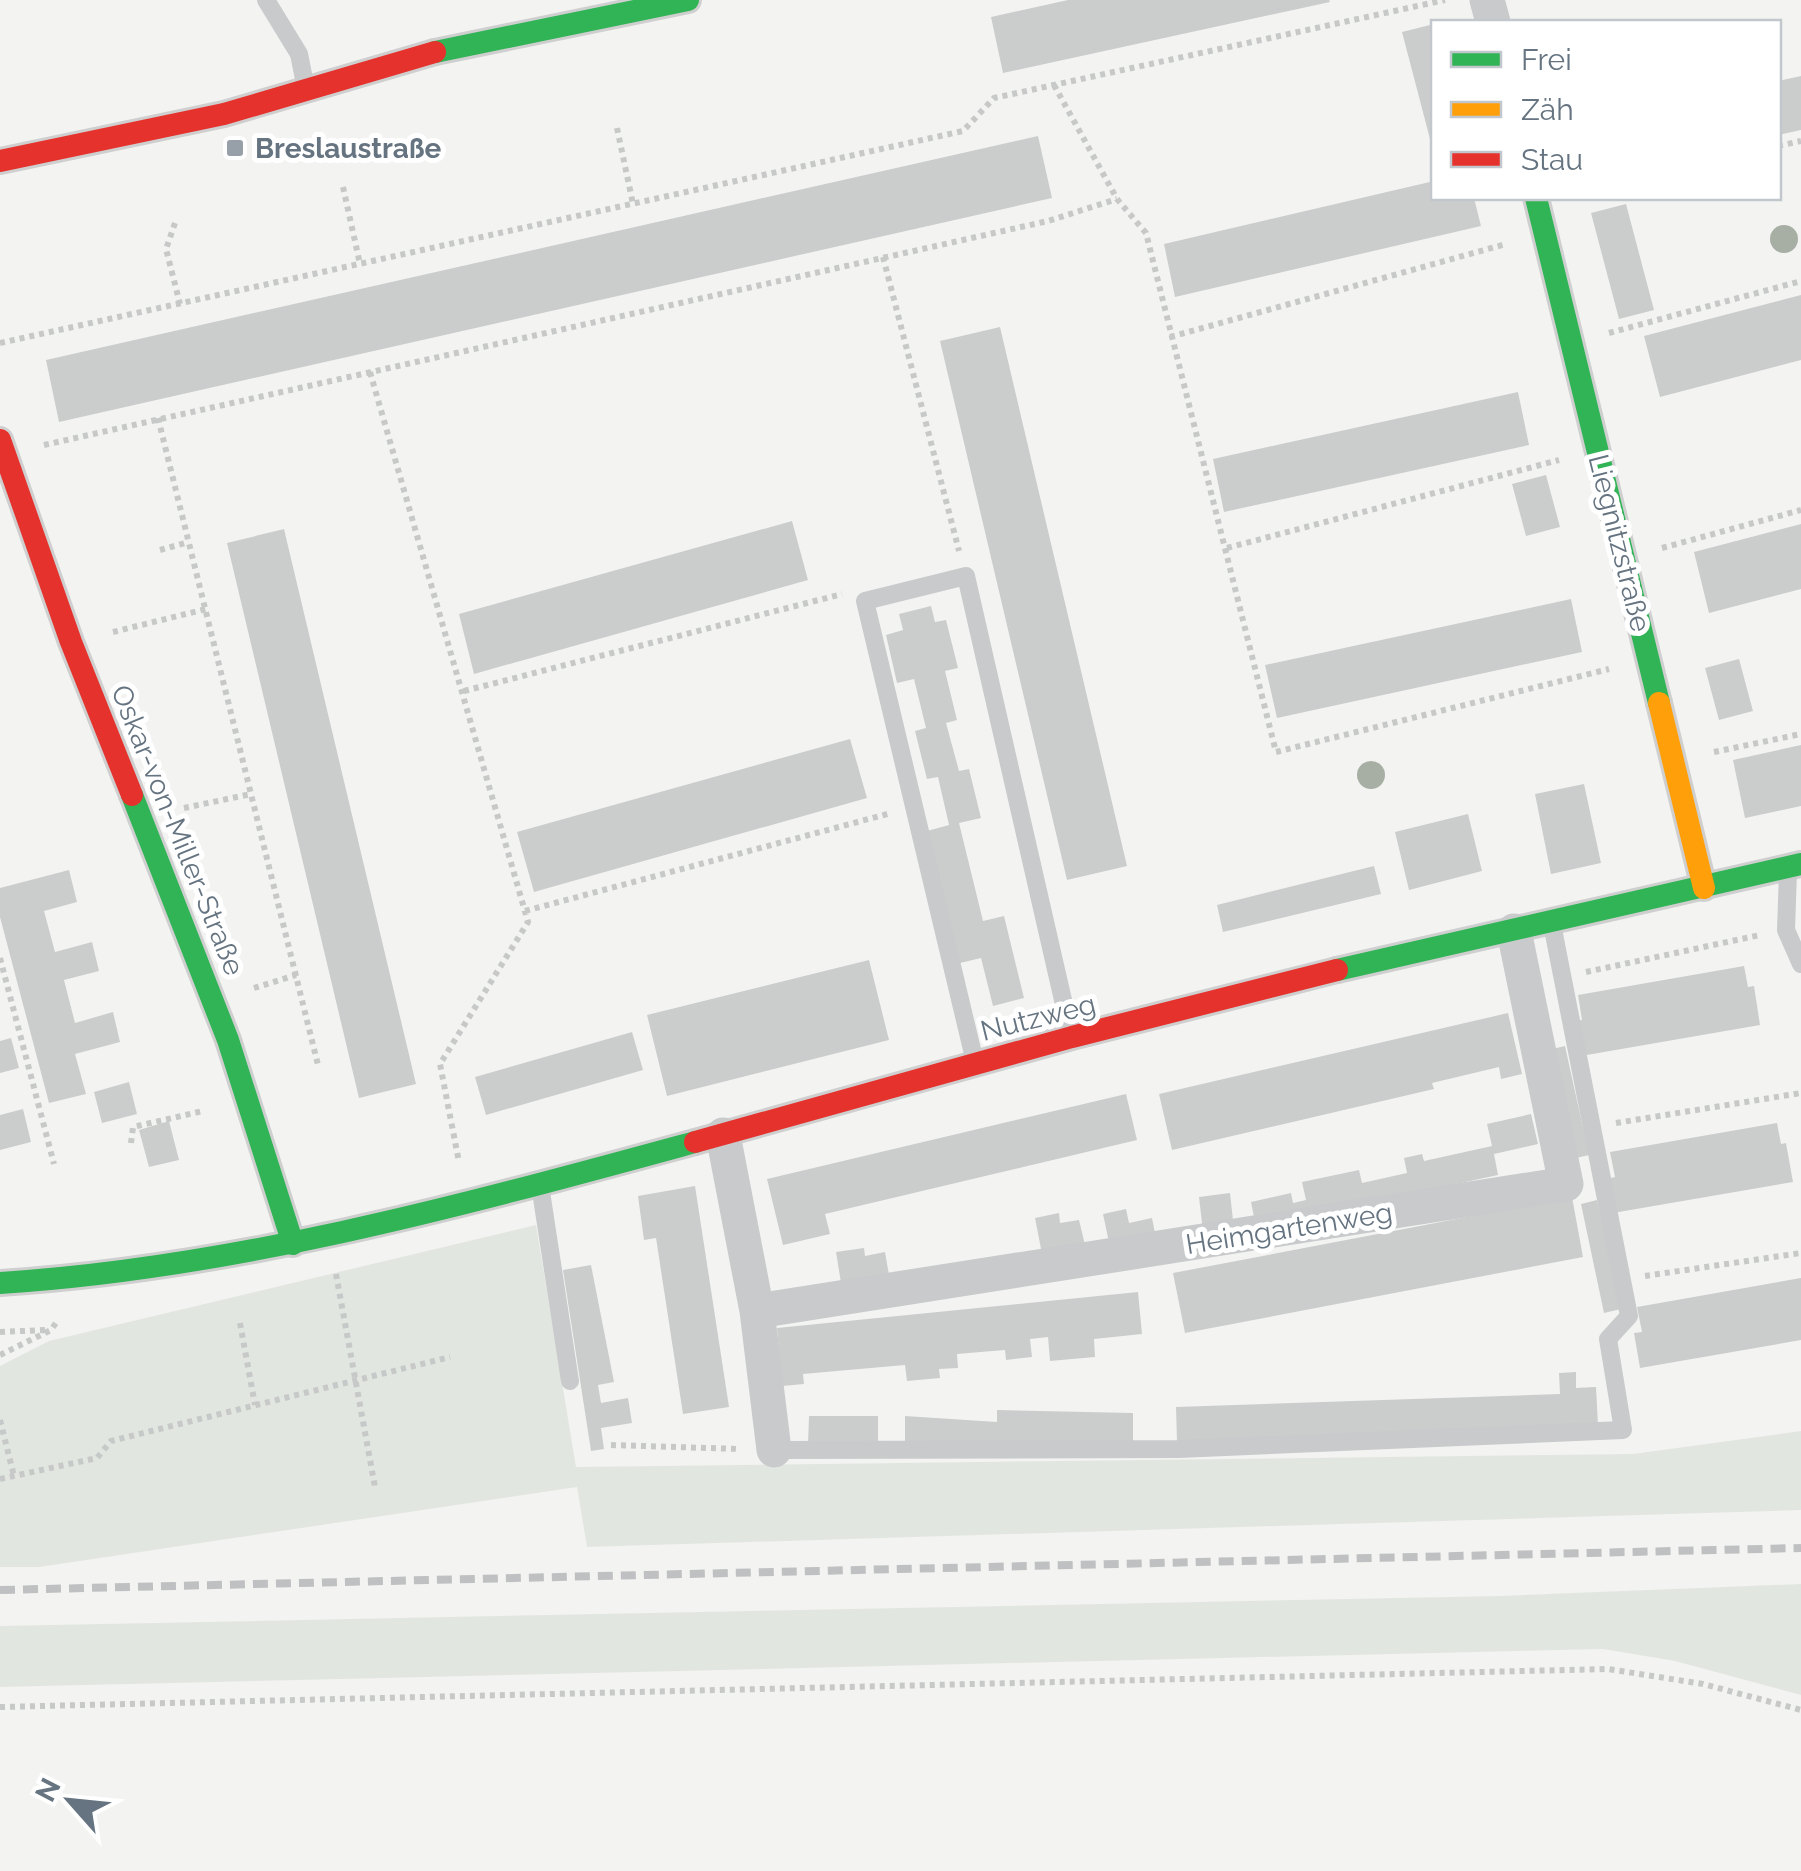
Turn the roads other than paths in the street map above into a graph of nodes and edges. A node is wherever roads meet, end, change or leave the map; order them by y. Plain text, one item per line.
1 (266, 0) edge
2 (688, 0) edge
3 (306, 90) junction
4 (0, 162) edge
5 (1536, 200) edge
6 (2, 448) edge
7 (1794, 865) edge
8 (1704, 888) junction
9 (1551, 918) junction
10 (1794, 929) edge
11 (1514, 932) junction
12 (1801, 964) edge
13 (1073, 1040) junction
14 (975, 1064) junction
15 (723, 1136) junction
16 (540, 1185) junction
17 (292, 1244) junction
18 (0, 1283) edge
19 (757, 1311) junction
20 (570, 1381) dead end
21 (774, 1450) joint

1 - 3 lane
2 - 3 street
3 - 4 street
5 - 8 street, Liegnitzstraße
6 - 17 street, Oskar-von-Miller-Straße
7 - 8 street, Nutzweg
7 - 10 lane
8 - 9 street, Nutzweg
9 - 11 street, Nutzweg
9 - 21 lane
10 - 12 lane
11 - 13 street, Nutzweg
11 - 19 street, Heimgartenweg
13 - 14 street, Nutzweg
13 - 14 lane
14 - 15 street, Nutzweg
15 - 16 street, Nutzweg
15 - 19 street
16 - 17 street, Nutzweg
16 - 20 lane
17 - 18 street, Nutzweg
19 - 21 street

